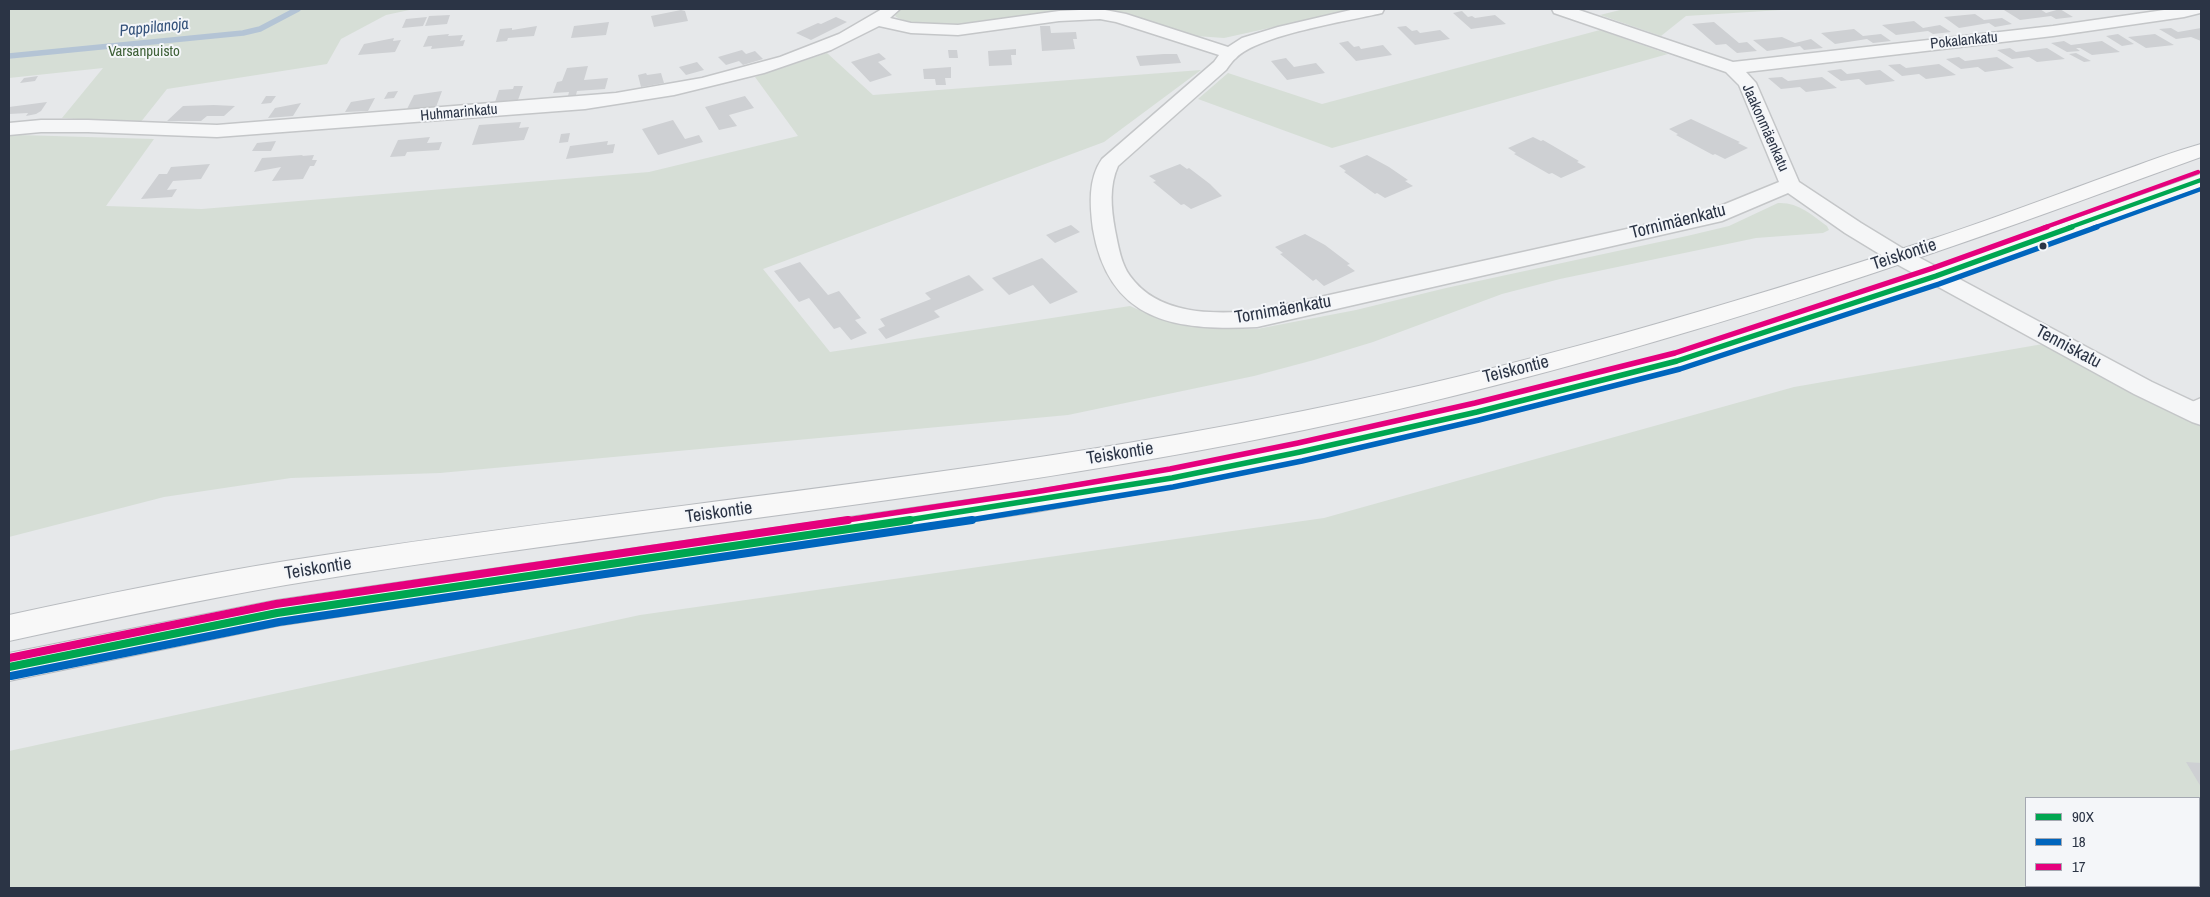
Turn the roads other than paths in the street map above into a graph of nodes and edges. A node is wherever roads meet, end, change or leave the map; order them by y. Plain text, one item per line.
1 (892, 9) edge
2 (1376, 9) edge
3 (1560, 9) edge
4 (2194, 9) edge
5 (878, 21) junction
6 (1230, 53) junction
7 (1732, 68) junction
8 (9, 129) edge
9 (2201, 150) edge
10 (2201, 180) edge
11 (1790, 185) junction
12 (1900, 256) junction
13 (1936, 276) junction
14 (2196, 409) edge
15 (9, 628) edge
16 (9, 667) edge

1 - 5 street, Huhmarinkatu
2 - 6 street, Tornimäenkatu
3 - 7 street, Jaakonmäenkatu
4 - 7 street, Pokalankatu
5 - 6 street
5 - 8 street, Huhmarinkatu
6 - 11 street, Tornimäenkatu
7 - 11 street, Jaakonmäenkatu
9 - 12 highway, Teiskontie
10 - 13 highway, Teiskontie
11 - 12 street, Jaakonmäenkatu
12 - 13 street, Jaakonmäenkatu
12 - 15 highway, Teiskontie
13 - 14 street, Tenniskatu
13 - 16 highway, Teiskontie

